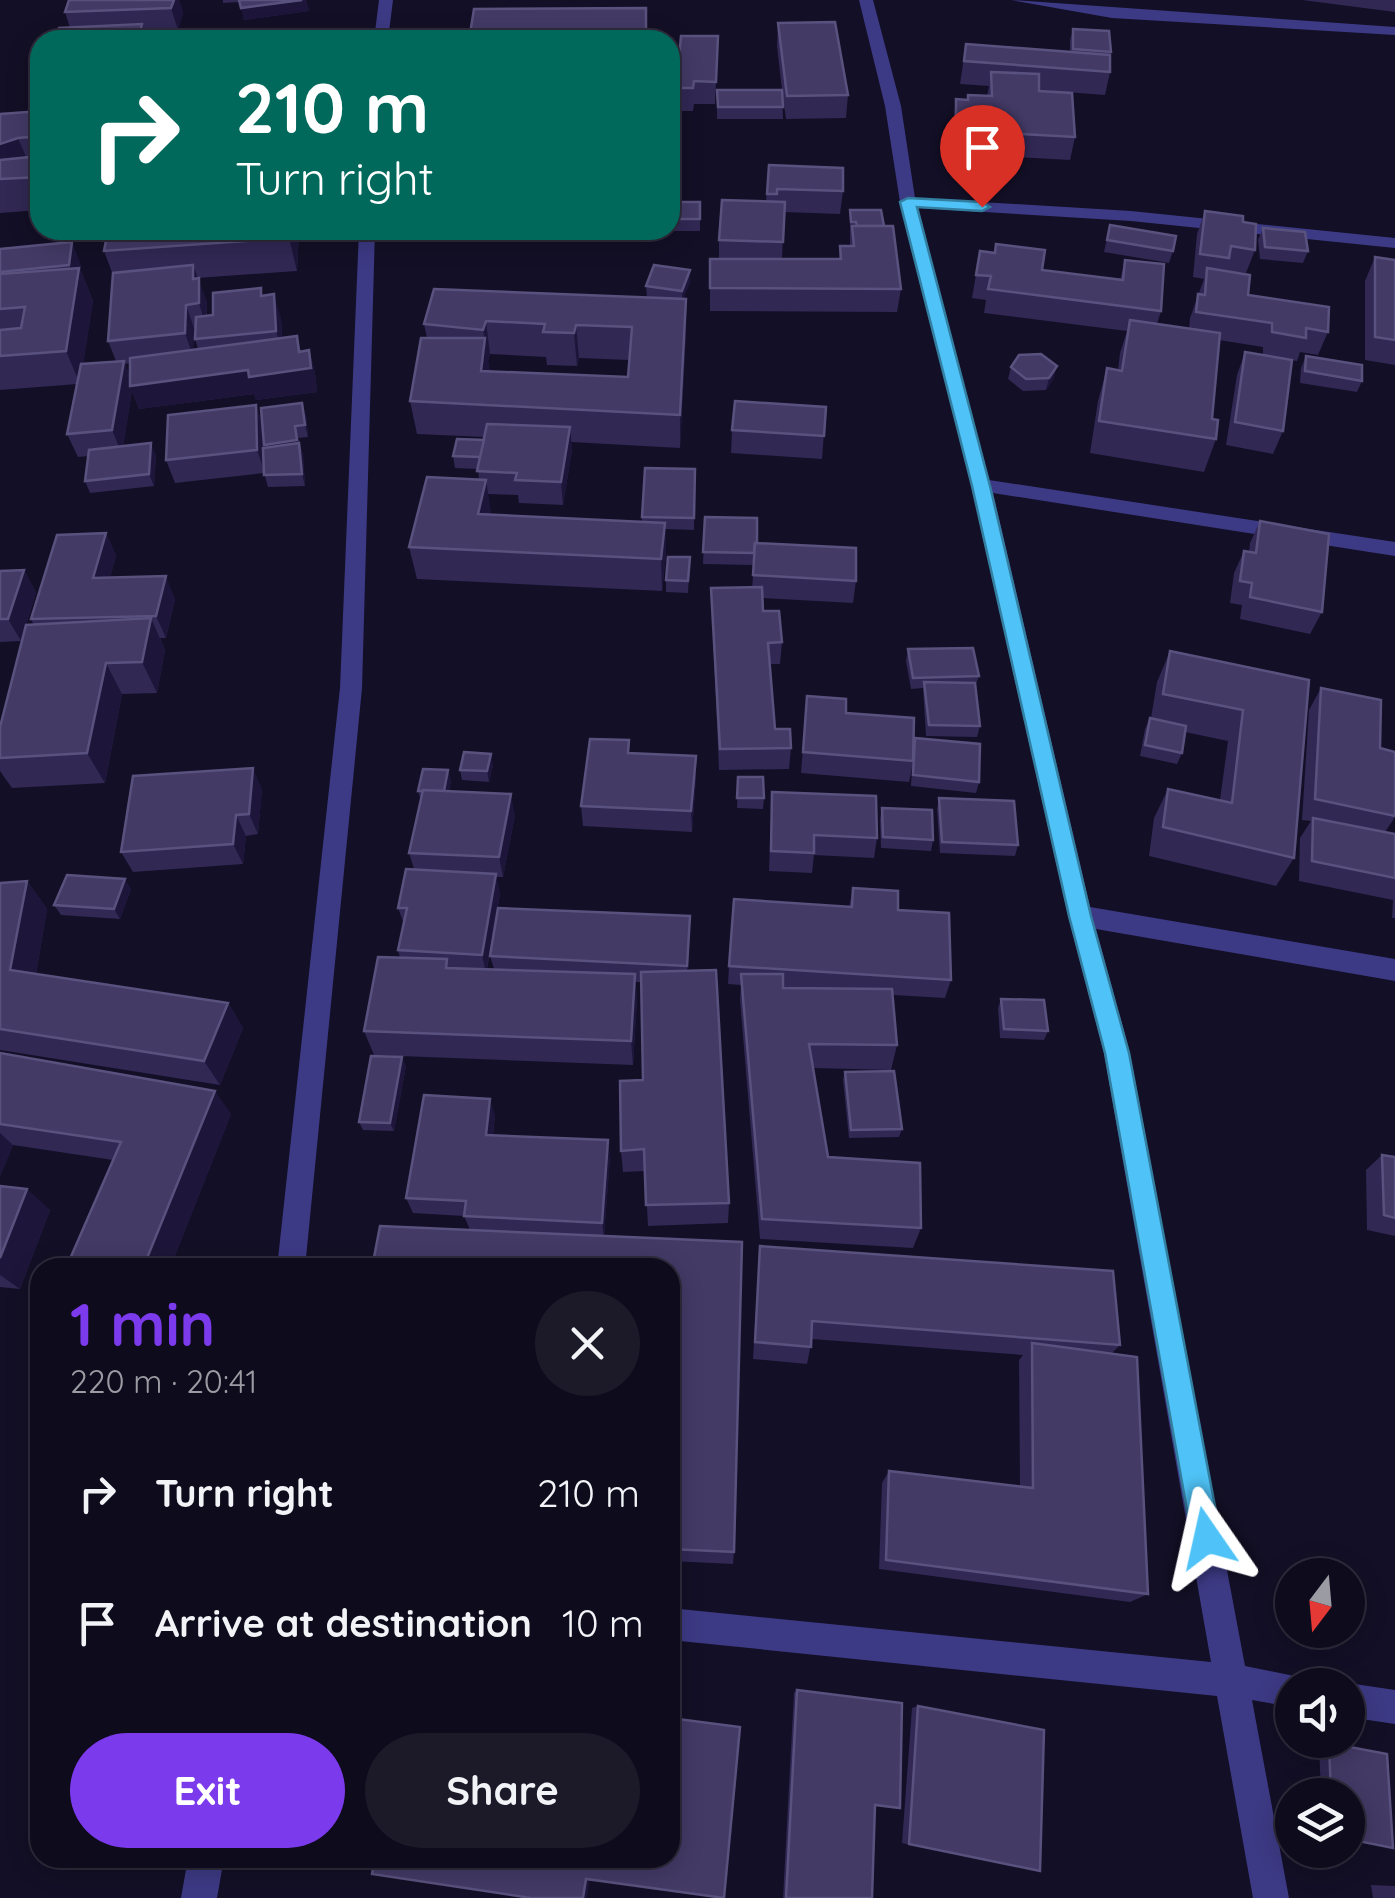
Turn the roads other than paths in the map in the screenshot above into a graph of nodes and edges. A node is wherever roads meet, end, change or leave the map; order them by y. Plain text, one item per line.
1 (386, 0) edge
2 (866, 0) edge
3 (1018, 0) edge
4 (1245, 0) edge
5 (1246, 22) junction
6 (382, 30) edge
7 (1395, 31) edge
8 (908, 202) junction
9 (367, 240) edge
10 (1395, 243) edge
11 (981, 486) junction
12 (1395, 549) edge
13 (1080, 916) junction
14 (1395, 970) edge
15 (292, 1258) edge
16 (680, 1625) edge
17 (1229, 1680) junction
18 (1275, 1687) edge
19 (1365, 1703) edge
20 (1395, 1708) edge
21 (204, 1868) edge
22 (198, 1898) edge
23 (1271, 1898) edge

1 - 6 street
2 - 8 street
3 - 5 street
4 - 5 street
5 - 7 street
8 - 10 street
8 - 11 street
9 - 15 street
11 - 12 street
11 - 13 street
13 - 14 street
13 - 17 street
16 - 17 street
17 - 18 street
17 - 23 street
19 - 20 street
21 - 22 street

